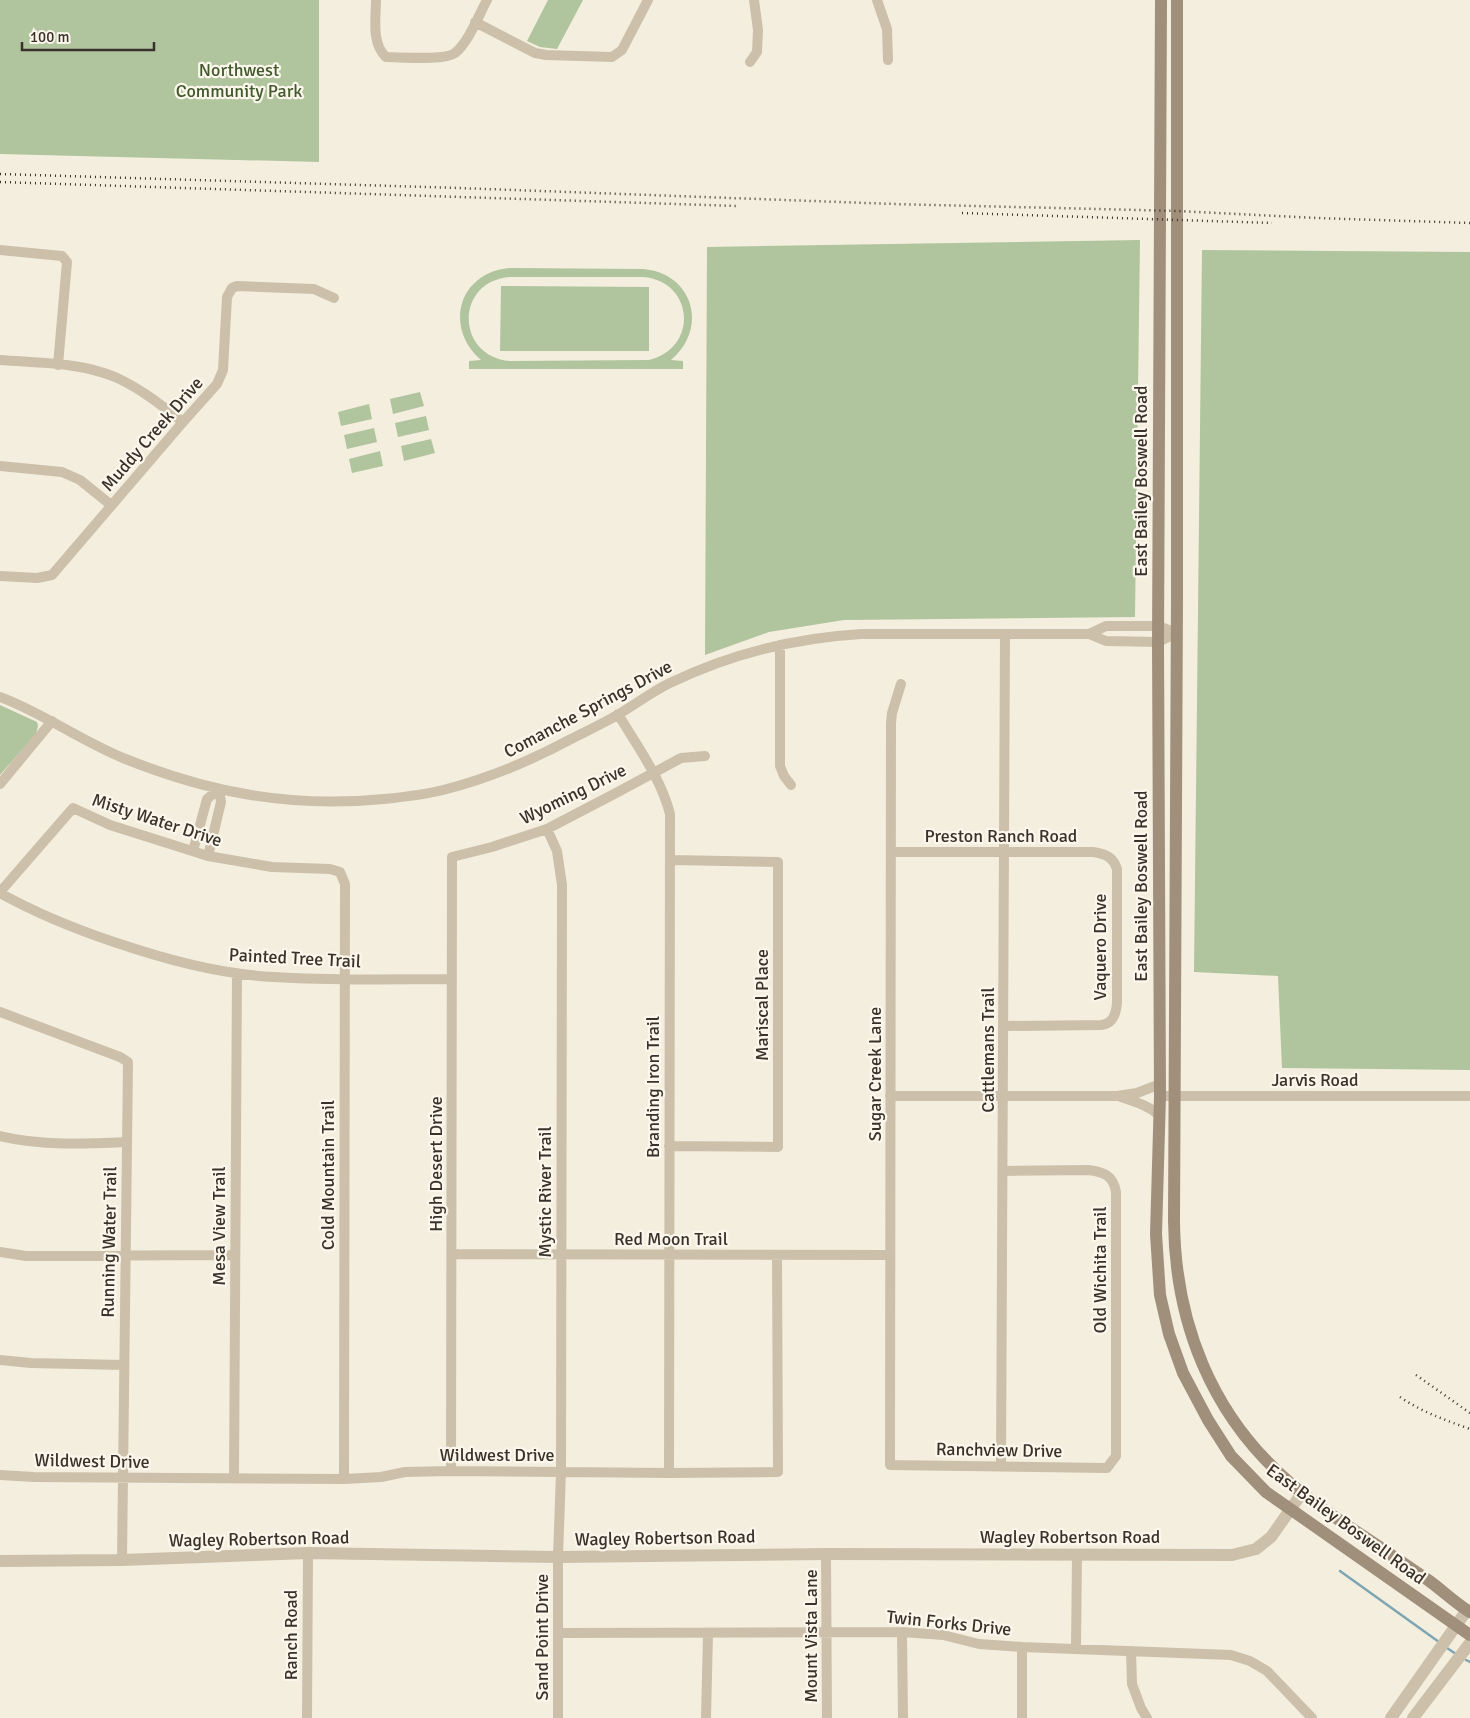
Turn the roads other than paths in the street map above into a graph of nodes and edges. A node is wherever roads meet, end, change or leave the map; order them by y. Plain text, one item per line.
1 (376, 0) edge
2 (487, 0) edge
3 (648, 0) edge
4 (754, 0) edge
5 (877, 0) edge
6 (1161, 0) edge
7 (1177, 0) edge
8 (476, 22) junction
9 (888, 60) dead end
10 (750, 62) dead end
11 (1161, 90) junction
12 (1177, 90) junction
13 (0, 250) edge
14 (334, 298) dead end
15 (0, 360) edge
16 (58, 365) junction
17 (182, 422) junction
18 (1159, 430) junction
19 (1177, 430) junction
20 (0, 466) edge
21 (111, 505) junction
22 (0, 576) edge
23 (1158, 626) junction
24 (1177, 633) junction
25 (1005, 634) junction
26 (1089, 634) junction
27 (1158, 642) junction
28 (780, 645) junction
29 (901, 684) dead end
30 (0, 697) edge
31 (618, 714) junction
32 (52, 721) junction
33 (705, 756) dead end
34 (653, 773) junction
35 (0, 784) edge
36 (791, 784) dead end
37 (219, 789) junction
38 (547, 829) junction
39 (192, 851) junction
40 (892, 852) junction
41 (1005, 853) junction
42 (208, 856) junction
43 (1109, 856) joint
44 (452, 857) joint
45 (671, 860) junction
46 (340, 872) joint
47 (0, 893) edge
48 (237, 973) junction
49 (344, 978) junction
50 (452, 979) junction
51 (0, 1012) edge
52 (1004, 1026) junction
53 (1160, 1090) junction
54 (890, 1096) junction
55 (1004, 1096) junction
56 (1117, 1096) junction
57 (1174, 1096) junction
58 (1470, 1096) edge
59 (1159, 1115) junction
60 (0, 1136) edge
61 (127, 1142) junction
62 (669, 1146) junction
63 (1004, 1171) junction
64 (0, 1252) edge
65 (452, 1254) junction
66 (561, 1254) junction
67 (236, 1255) junction
68 (670, 1255) junction
69 (890, 1255) junction
70 (125, 1256) junction
71 (777, 1256) junction
72 (0, 1360) edge
73 (124, 1365) junction
74 (890, 1465) joint
75 (1002, 1466) junction
76 (1107, 1468) joint
77 (451, 1471) junction
78 (561, 1472) junction
79 (669, 1473) junction
80 (0, 1475) edge
81 (124, 1478) junction
82 (234, 1478) junction
83 (344, 1479) junction
84 (1302, 1493) junction
85 (1290, 1509) junction
86 (308, 1553) junction
87 (826, 1554) junction
88 (1077, 1555) junction
89 (558, 1557) junction
90 (122, 1560) junction
91 (0, 1561) edge
92 (1468, 1611) edge
93 (1456, 1625) junction
94 (828, 1632) junction
95 (902, 1632) junction
96 (559, 1634) junction
97 (708, 1634) junction
98 (1470, 1635) edge
99 (1470, 1643) edge
100 (1022, 1647) junction
101 (1076, 1648) junction
102 (1131, 1651) junction
103 (307, 1718) edge
104 (558, 1718) edge
105 (706, 1718) edge
106 (827, 1718) edge
107 (903, 1718) edge
108 (1022, 1718) edge
109 (1147, 1718) edge
110 (1312, 1718) edge
111 (1391, 1718) edge
112 (1413, 1718) edge

1 - 8 street
2 - 8 street
3 - 8 street
4 - 10 street
5 - 9 street
6 - 11 main road, East Bailey Boswell Road
7 - 12 main road, East Bailey Boswell Road
11 - 12 main road
11 - 18 main road, East Bailey Boswell Road
12 - 19 main road, East Bailey Boswell Road
13 - 16 street
14 - 17 street, Muddy Creek Drive
15 - 16 street
16 - 17 street
17 - 21 street, Muddy Creek Drive
18 - 19 main road
18 - 23 main road, East Bailey Boswell Road
19 - 24 main road, East Bailey Boswell Road
20 - 21 street
21 - 22 street, Muddy Creek Drive
23 - 24 street, Comanche Springs Drive
23 - 26 street, Comanche Springs Drive
23 - 27 main road, East Bailey Boswell Road
24 - 27 street, Comanche Springs Drive
24 - 57 main road, East Bailey Boswell Road
25 - 26 street, Comanche Springs Drive
25 - 28 street, Comanche Springs Drive
25 - 41 street, Cattlemans Trail
26 - 27 street, Comanche Springs Drive
27 - 53 main road, East Bailey Boswell Road
28 - 31 street, Comanche Springs Drive
28 - 36 street
29 - 40 street, Sugar Creek Lane
30 - 32 street, Comanche Springs Drive
31 - 34 street, Branding Iron Trail
31 - 37 street, Comanche Springs Drive
32 - 35 street
32 - 37 street, Comanche Springs Drive
33 - 34 street, Wyoming Drive
34 - 38 street, Wyoming Drive
34 - 45 street, Branding Iron Trail
37 - 39 street
37 - 42 street
38 - 44 street, Wyoming Drive
38 - 66 street, Mystic River Trail
39 - 42 street, Misty Water Drive
39 - 47 street, Misty Water Drive
40 - 41 street, Preston Ranch Road
40 - 54 street, Sugar Creek Lane
41 - 43 street, Preston Ranch Road
41 - 52 street, Cattlemans Trail
42 - 46 street, Misty Water Drive
43 - 52 street, Vaquero Drive
44 - 50 street, High Desert Drive
45 - 62 street, Branding Iron Trail
45 - 62 street, Mariscal Place
46 - 49 street, Cold Mountain Trail
47 - 48 street, Painted Tree Trail
48 - 49 street, Painted Tree Trail
48 - 67 street, Mesa View Trail
49 - 50 street, Painted Tree Trail
49 - 83 street, Cold Mountain Trail
50 - 65 street, High Desert Drive
51 - 61 street, Running Water Trail
52 - 55 street, Cattlemans Trail
53 - 56 street
53 - 57 street, Jarvis Road
53 - 59 main road, East Bailey Boswell Road
54 - 55 street
54 - 69 street, Sugar Creek Lane
55 - 56 street
55 - 63 street, Cattlemans Trail
56 - 59 street
57 - 58 street, Jarvis Road
57 - 84 main road, East Bailey Boswell Road
59 - 85 main road, East Bailey Boswell Road
60 - 61 street
61 - 70 street, Running Water Trail
62 - 68 street, Branding Iron Trail
63 - 75 street, Cattlemans Trail
63 - 76 street, Old Wichita Trail
64 - 70 street
65 - 66 street, Red Moon Trail
65 - 77 street, High Desert Drive
66 - 68 street, Red Moon Trail
66 - 78 street, Mystic River Trail
67 - 70 street
67 - 82 street, Mesa View Trail
68 - 71 street, Red Moon Trail
68 - 79 street, Branding Iron Trail
69 - 71 street, Red Moon Trail
69 - 74 street, Sugar Creek Lane
70 - 73 street, Running Water Trail
71 - 79 street, Wildwest Drive
72 - 73 street
73 - 81 street, Running Water Trail
74 - 75 street, Ranchview Drive
75 - 76 street, Ranchview Drive
77 - 78 street, Wildwest Drive
77 - 83 street, Wildwest Drive
78 - 79 street, Wildwest Drive
78 - 89 street, Mystic River Trail
80 - 81 street, Wildwest Drive
81 - 82 street, Wildwest Drive
81 - 90 street, Running Water Trail
82 - 83 street, Wildwest Drive
84 - 85 street, Wagley Robertson Road
84 - 92 main road, East Bailey Boswell Road
85 - 88 street, Wagley Robertson Road
85 - 93 main road, East Bailey Boswell Road
86 - 89 street, Wagley Robertson Road
86 - 90 street, Wagley Robertson Road
86 - 103 street, Ranch Road
87 - 88 street, Wagley Robertson Road
87 - 89 street, Wagley Robertson Road
87 - 94 street, Mount Vista Lane
88 - 101 street
89 - 96 street, Sand Point Drive
90 - 91 street, Wagley Robertson Road
92 - 93 street
93 - 98 main road, East Bailey Boswell Road
93 - 111 street
94 - 95 street, Twin Forks Drive
94 - 97 street, Twin Forks Drive
94 - 106 street, Mount Vista Lane
95 - 100 street, Twin Forks Drive
95 - 107 street
96 - 97 street, Twin Forks Drive
96 - 104 street, Sand Point Drive
97 - 105 street
99 - 112 street
100 - 101 street, Twin Forks Drive
100 - 108 street
101 - 102 street, Twin Forks Drive
102 - 109 street
102 - 110 street, Twin Forks Drive

